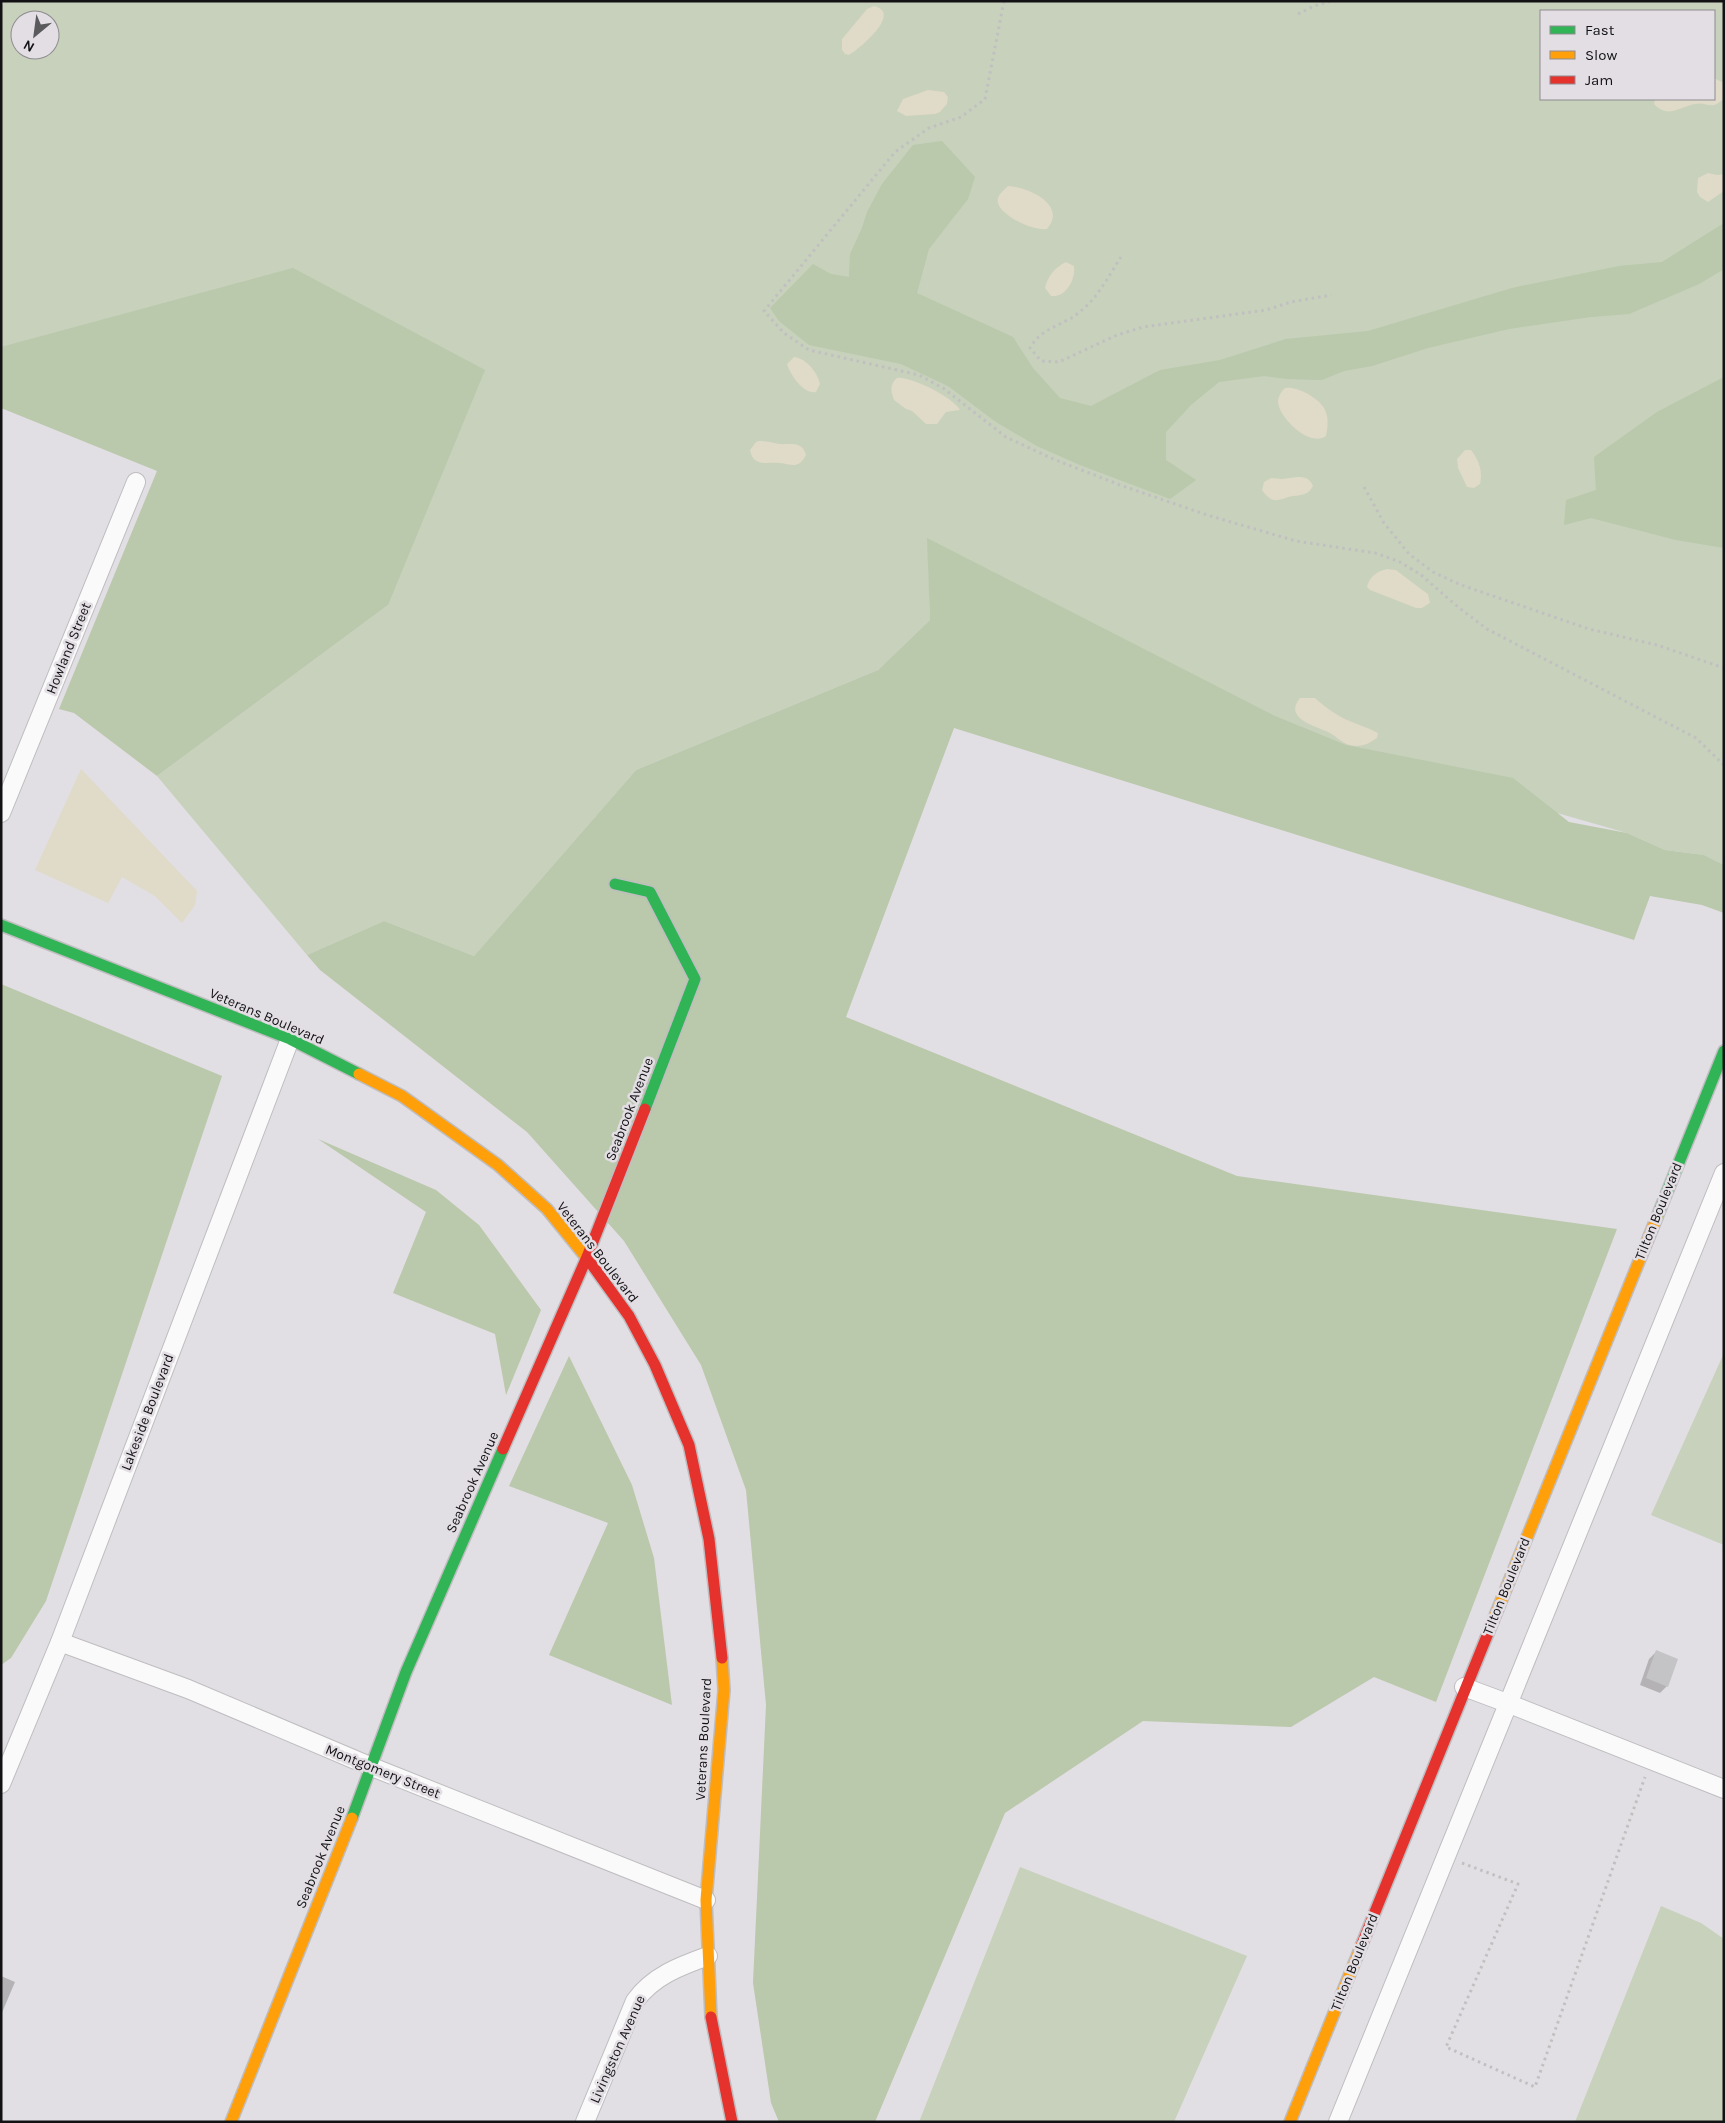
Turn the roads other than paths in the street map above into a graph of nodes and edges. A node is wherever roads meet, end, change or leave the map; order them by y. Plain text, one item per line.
1 (136, 482) dead end
2 (1, 813) edge
3 (615, 884) dead end
4 (1, 925) edge
5 (290, 1039) junction
6 (1724, 1051) edge
7 (1724, 1173) edge
8 (587, 1257) junction
9 (60, 1642) junction
10 (1464, 1688) junction
11 (1507, 1703) junction
12 (372, 1767) junction
13 (1, 1784) edge
14 (1724, 1789) edge
15 (706, 1900) junction
16 (708, 1956) junction
17 (231, 2122) edge
18 (585, 2122) edge
19 (732, 2122) edge
20 (1290, 2122) edge
21 (1338, 2122) edge

1 - 2 street, Howland Street
3 - 8 street, Seabrook Avenue
4 - 5 street, Veterans Boulevard
5 - 8 street, Veterans Boulevard
5 - 9 street, Lakeside Boulevard
6 - 10 street, Tilton Boulevard
7 - 11 street
8 - 12 street, Seabrook Avenue
8 - 15 street, Veterans Boulevard
9 - 12 street, Montgomery Street
9 - 13 street, Lakeside Boulevard
10 - 11 street
10 - 20 street, Tilton Boulevard
11 - 14 street
11 - 21 street
12 - 15 street, Montgomery Street
12 - 17 street, Seabrook Avenue
15 - 16 street, Veterans Boulevard
16 - 18 street, Livingston Avenue
16 - 19 street, Veterans Boulevard

